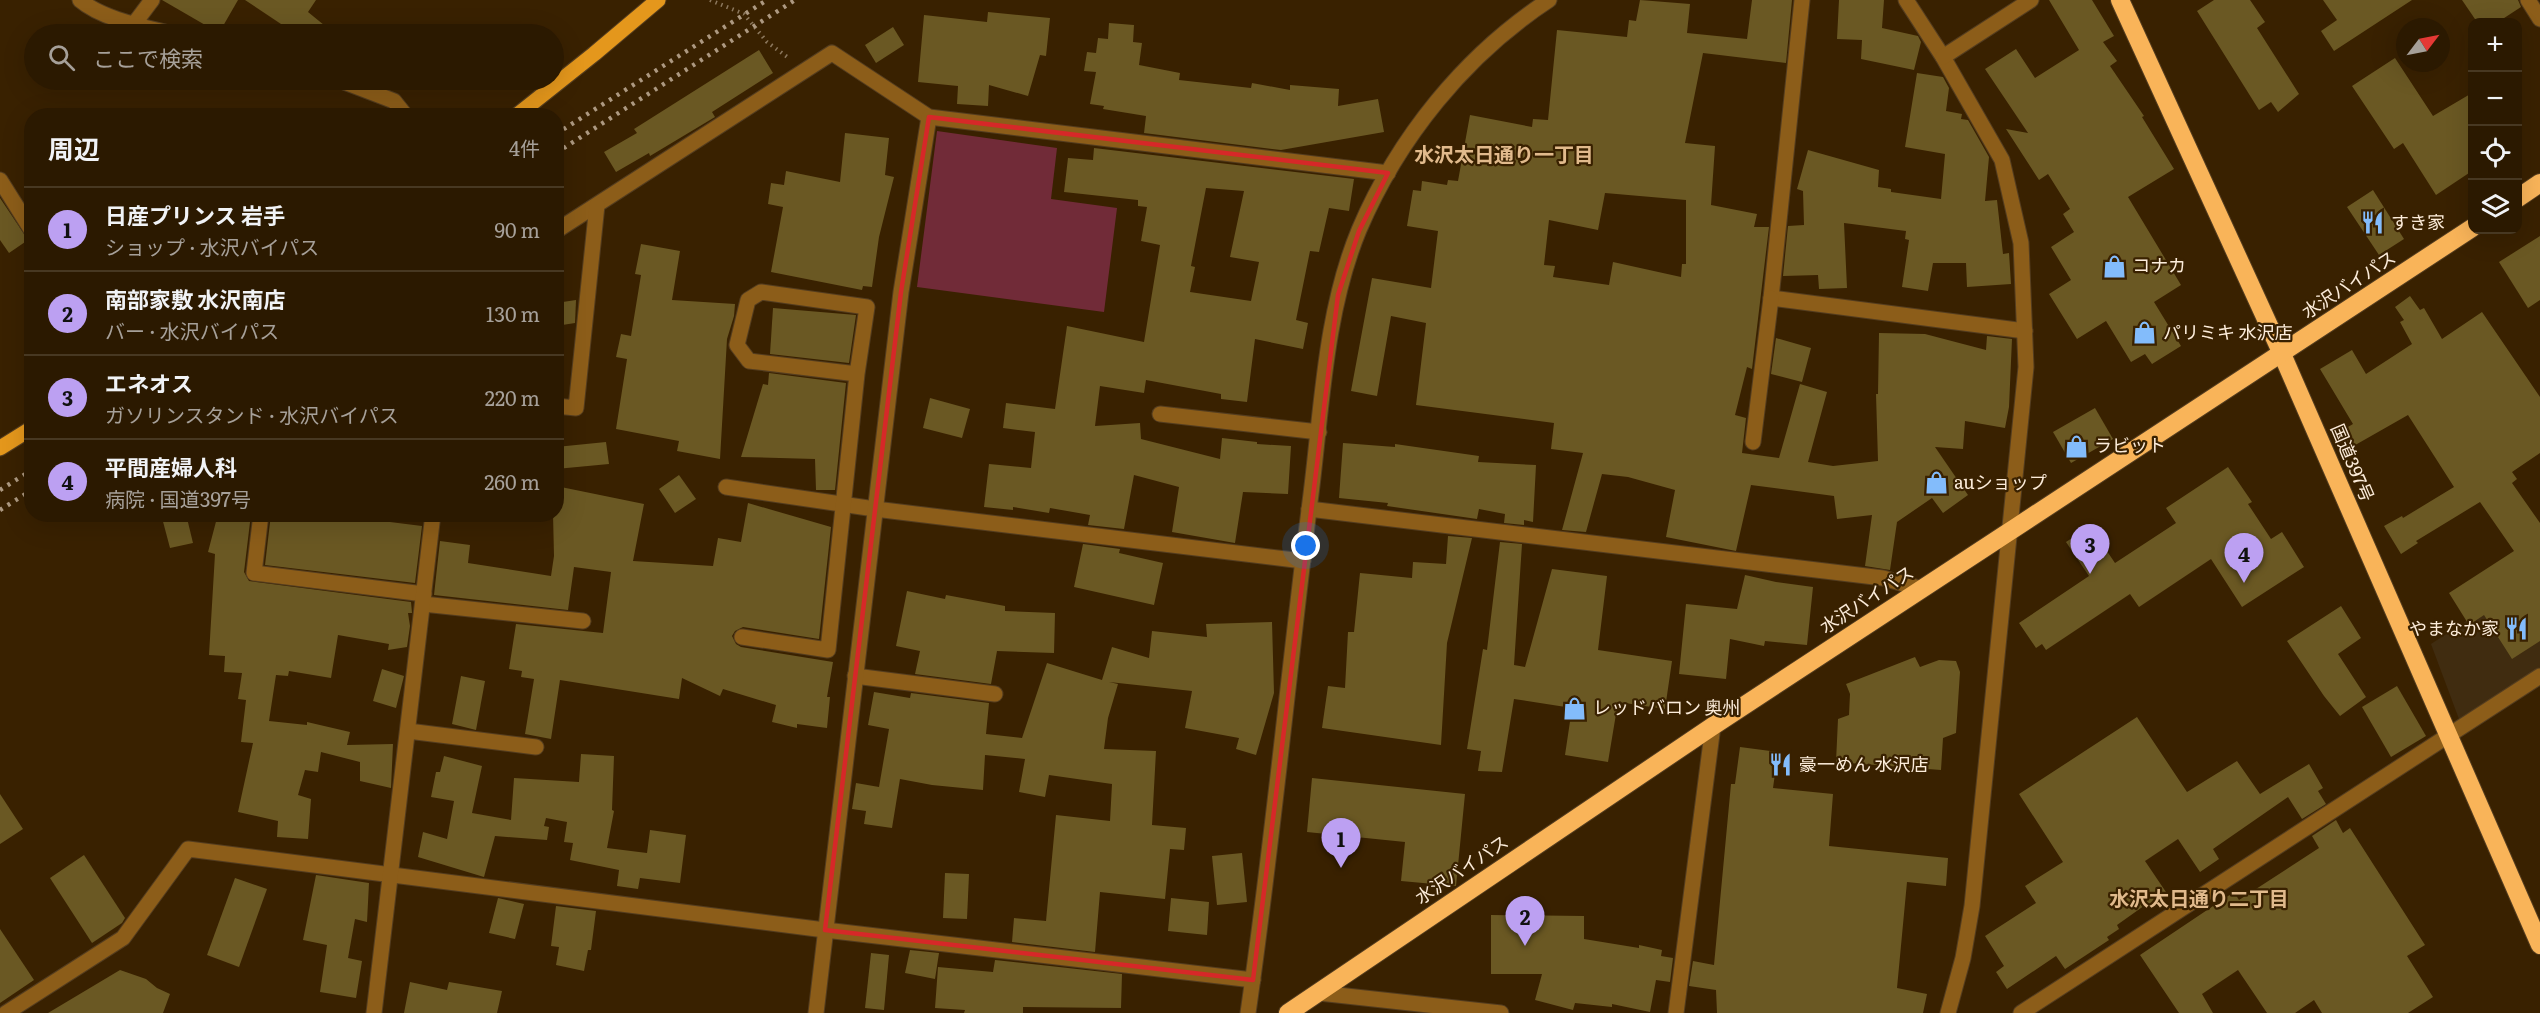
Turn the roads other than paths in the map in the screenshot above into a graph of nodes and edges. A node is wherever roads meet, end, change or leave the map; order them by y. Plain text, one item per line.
1 (80, 0) edge
2 (152, 0) edge
3 (658, 0) edge
4 (1549, 0) edge
5 (1802, 0) edge
6 (1906, 0) edge
7 (2031, 0) edge
8 (2120, 0) edge
9 (2528, 0) edge
10 (2540, 19) edge
11 (134, 24) joint
12 (1943, 57) junction
13 (564, 78) edge
14 (365, 90) edge
15 (549, 90) edge
16 (400, 108) edge
17 (526, 108) edge
18 (929, 117) junction
19 (1388, 173) junction
20 (0, 180) edge
21 (2540, 183) edge
22 (2522, 195) edge
23 (597, 205) junction
24 (24, 218) edge
25 (564, 226) edge
26 (2468, 231) edge
27 (1771, 298) junction
28 (2025, 331) junction
29 (2282, 354) junction
30 (857, 374) junction
31 (564, 407) edge
32 (1160, 414) dead end
33 (1319, 432) junction
34 (24, 433) edge
35 (1753, 442) dead end
36 (0, 448) edge
37 (726, 487) dead end
38 (844, 504) junction
39 (875, 509) junction
40 (1309, 510) junction
41 (260, 522) edge
42 (432, 522) edge
43 (2009, 532) junction
44 (1303, 561) junction
45 (1922, 589) junction
46 (423, 599) junction
47 (583, 621) dead end
48 (742, 637) dead end
49 (855, 676) junction
50 (2540, 676) edge
51 (995, 694) dead end
52 (1713, 726) junction
53 (408, 731) junction
54 (2448, 737) junction
55 (536, 747) dead end
56 (391, 874) junction
57 (825, 930) junction
58 (2540, 945) edge
59 (1253, 980) junction
60 (1319, 993) junction
61 (6, 1013) edge
62 (374, 1013) edge
63 (816, 1013) edge
64 (1248, 1013) edge
65 (1288, 1013) edge
66 (1501, 1013) edge
67 (1676, 1013) edge
68 (1948, 1013) edge
69 (2021, 1013) edge

1 - 11 street
2 - 11 street
3 - 13 main road
4 - 19 street
5 - 27 street
6 - 12 street
7 - 12 street
8 - 29 highway, 国道397号
9 - 10 street
12 - 28 street
14 - 16 street
15 - 17 main road
18 - 19 street
18 - 23 street
18 - 39 street
19 - 33 street
20 - 24 street
21 - 22 highway
23 - 25 street
23 - 31 street
26 - 29 highway, 水沢バイパス
27 - 28 street
27 - 35 street
28 - 43 street
29 - 43 highway, 水沢バイパス
29 - 54 highway, 国道397号
30 - 30 street
30 - 38 street
32 - 33 street
33 - 40 street
34 - 36 main road
37 - 38 street
38 - 39 street
38 - 48 street
39 - 44 street
39 - 49 street
40 - 44 street
40 - 45 street
41 - 46 street
42 - 46 street
43 - 45 highway, 水沢バイパス
43 - 68 street
44 - 59 street
45 - 52 highway, 水沢バイパス
46 - 47 street
46 - 53 street
49 - 51 street
49 - 57 street
50 - 54 street
52 - 60 highway, 水沢バイパス
52 - 67 street
53 - 55 street
53 - 56 street
54 - 58 highway, 国道397号
54 - 69 street
56 - 57 street
56 - 61 street
56 - 62 street
57 - 59 street
57 - 63 street
59 - 64 street
60 - 65 highway, 水沢バイパス
60 - 66 street

